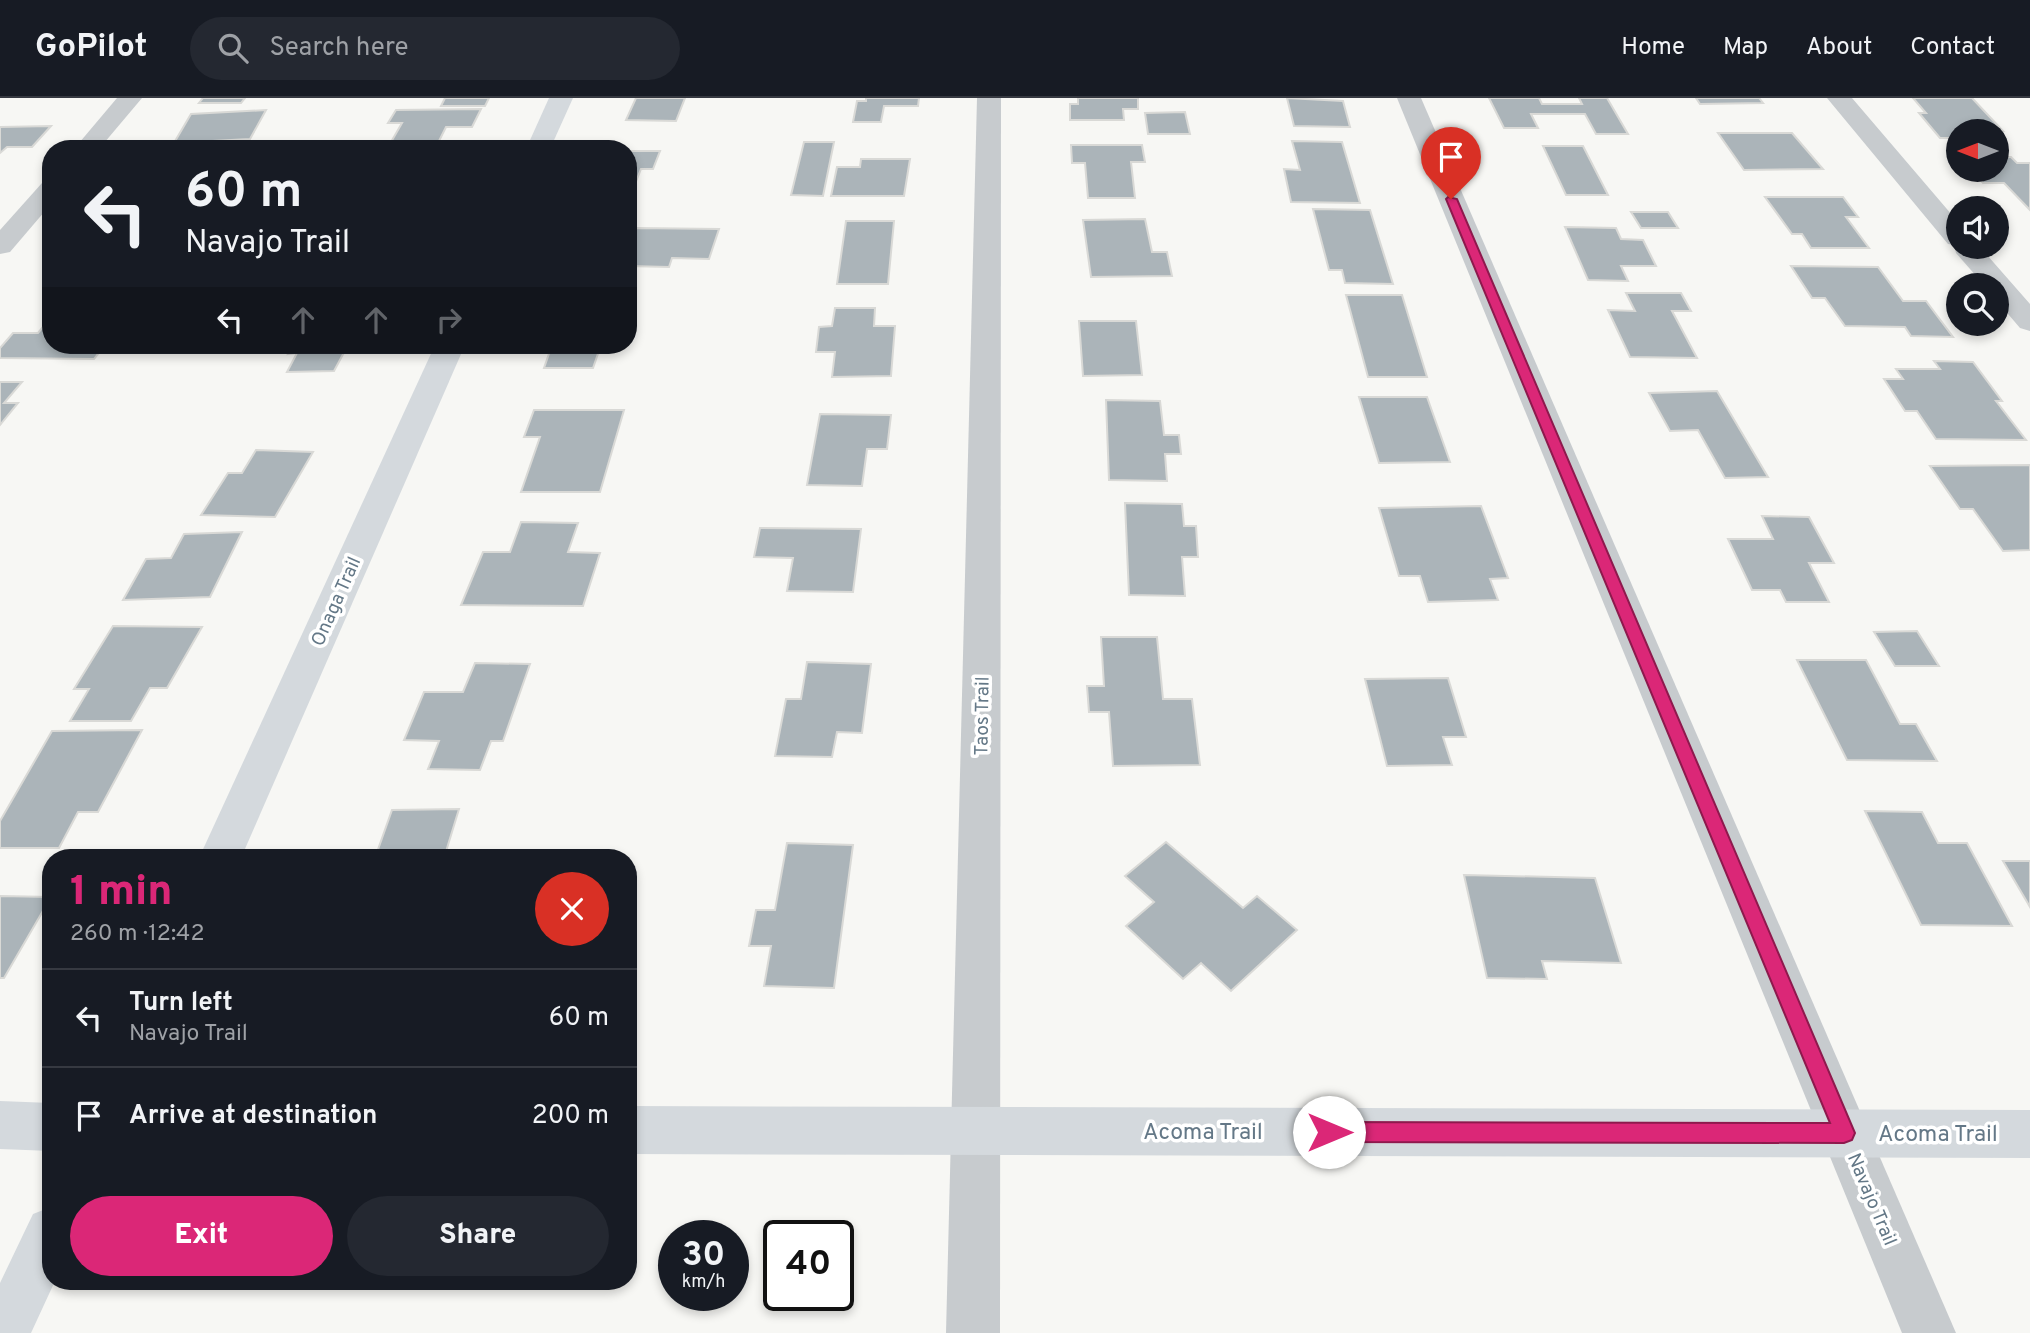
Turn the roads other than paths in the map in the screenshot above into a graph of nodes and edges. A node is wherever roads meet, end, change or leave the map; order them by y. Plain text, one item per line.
1 (130, 98) edge
2 (561, 98) edge
3 (989, 98) edge
4 (1409, 98) edge
5 (1839, 98) edge
6 (94, 140) edge
7 (542, 140) edge
8 (42, 198) edge
9 (1946, 224) edge
10 (0, 246) edge
11 (1976, 259) edge
12 (2030, 322) edge
13 (446, 354) edge
14 (224, 849) edge
15 (0, 1125) edge
16 (42, 1127) edge
17 (637, 1130) edge
18 (976, 1131) junction
19 (1844, 1133) junction
20 (2030, 1134) edge
21 (42, 1251) edge
22 (4, 1333) edge
23 (973, 1333) edge
24 (1929, 1333) edge

1 - 6 street
2 - 7 street
3 - 18 street, Taos Trail
4 - 19 street, Navajo Trail
5 - 9 street
8 - 10 street
11 - 12 street
13 - 14 street, Onaga Trail
15 - 16 street
17 - 18 street, Acoma Trail
18 - 19 street, Acoma Trail
18 - 23 street, Taos Trail
19 - 20 street, Acoma Trail
19 - 24 street, Navajo Trail
21 - 22 street

